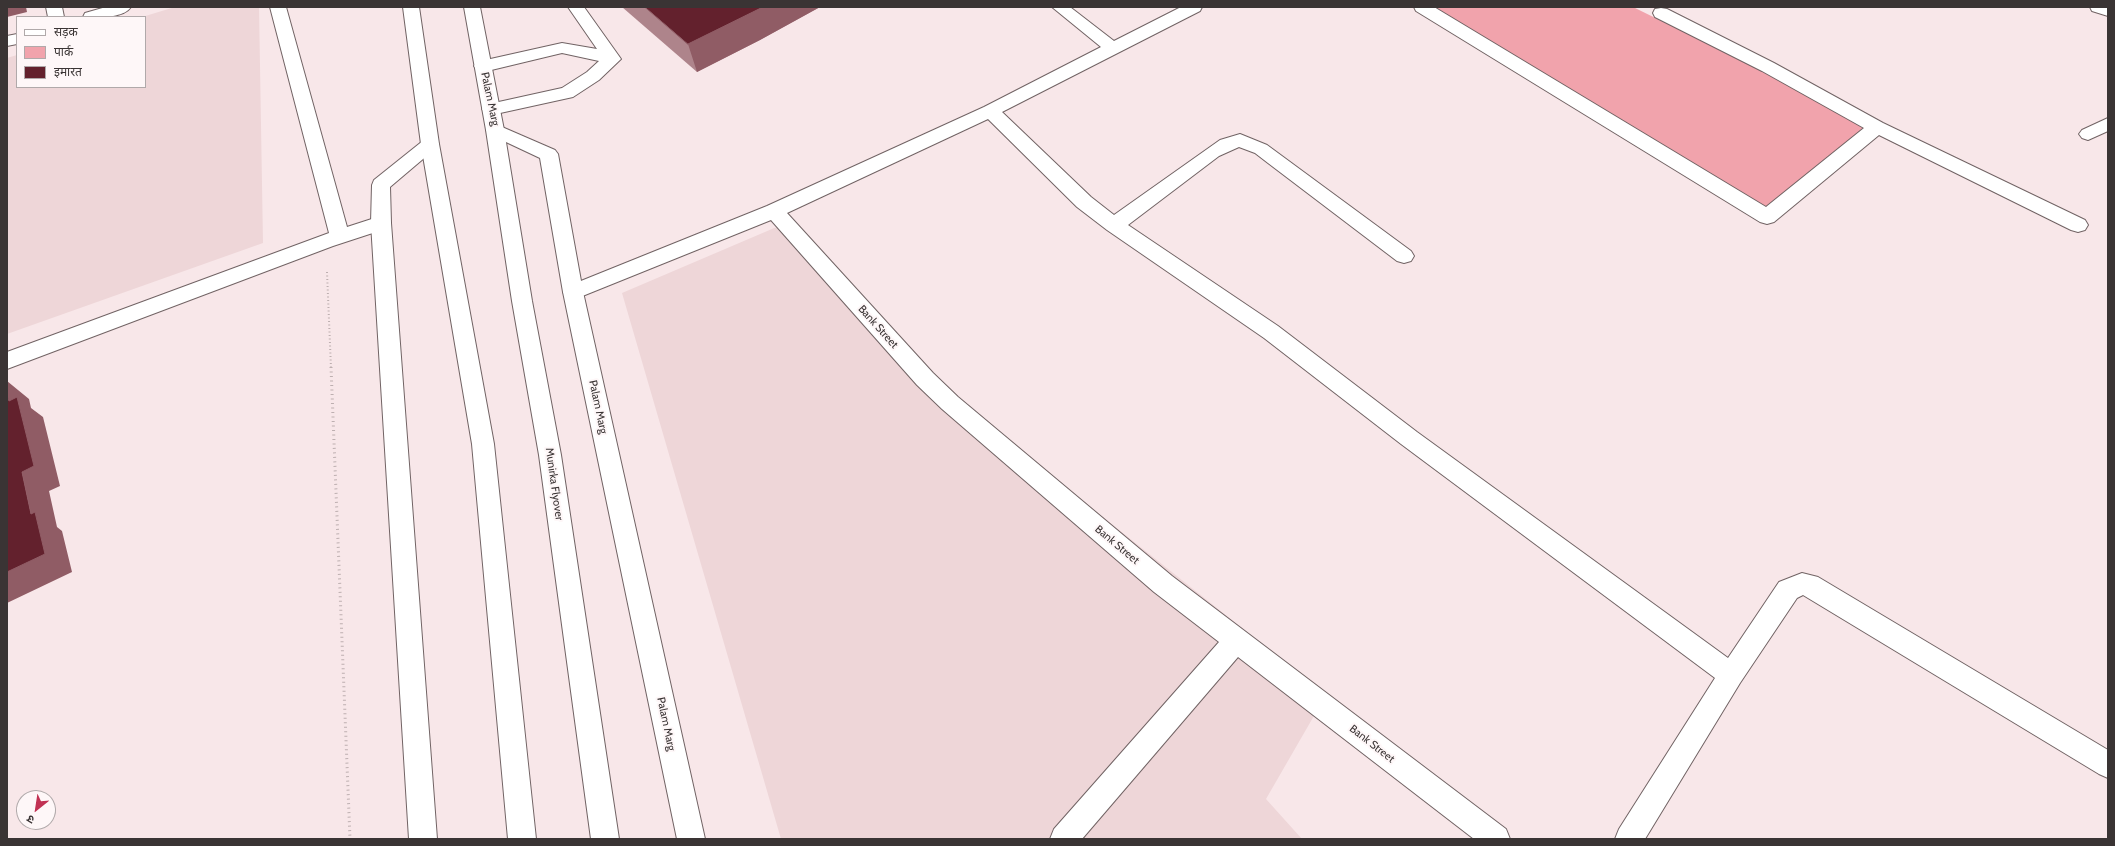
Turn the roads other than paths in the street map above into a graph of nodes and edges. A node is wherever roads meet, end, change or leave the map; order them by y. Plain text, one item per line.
1 (123, 7) edge
2 (278, 7) edge
3 (411, 7) edge
4 (472, 7) edge
5 (576, 7) edge
6 (1060, 7) edge
7 (1422, 7) edge
8 (2098, 7) edge
9 (1186, 9) edge
10 (2108, 11) edge
11 (1661, 13) dead end
12 (94, 16) edge
13 (1114, 49) junction
14 (612, 59) junction
15 (483, 66) junction
16 (990, 111) junction
17 (493, 119) junction
18 (2108, 124) edge
19 (1878, 127) junction
20 (2088, 134) dead end
21 (430, 144) junction
22 (774, 211) junction
23 (381, 222) junction
24 (1114, 225) junction
25 (2078, 225) dead end
26 (333, 239) junction
27 (1404, 256) dead end
28 (573, 292) junction
29 (7, 361) edge
30 (1237, 640) junction
31 (1731, 674) junction
32 (2108, 765) edge
33 (423, 839) edge
34 (522, 839) edge
35 (604, 839) edge
36 (691, 839) edge
37 (1064, 839) edge
38 (1496, 839) edge
39 (1629, 839) edge

1 - 12 street
2 - 26 street
3 - 21 street
4 - 15 street, Palam Marg
5 - 14 street
6 - 13 street
7 - 19 street
8 - 10 street
9 - 13 street
11 - 19 street
13 - 16 street
14 - 15 street
14 - 17 street
15 - 17 street, Palam Marg
16 - 22 street
16 - 24 street
17 - 28 street, Palam Marg
17 - 35 street, Munirka Flyover
18 - 20 street
19 - 25 street
21 - 23 street
21 - 34 street
22 - 28 street
22 - 30 street, Bank Street
23 - 26 street
23 - 33 street
24 - 27 street
24 - 31 street
26 - 29 street
28 - 36 street, Palam Marg
30 - 37 street
30 - 38 street, Bank Street
31 - 32 street
31 - 39 street

